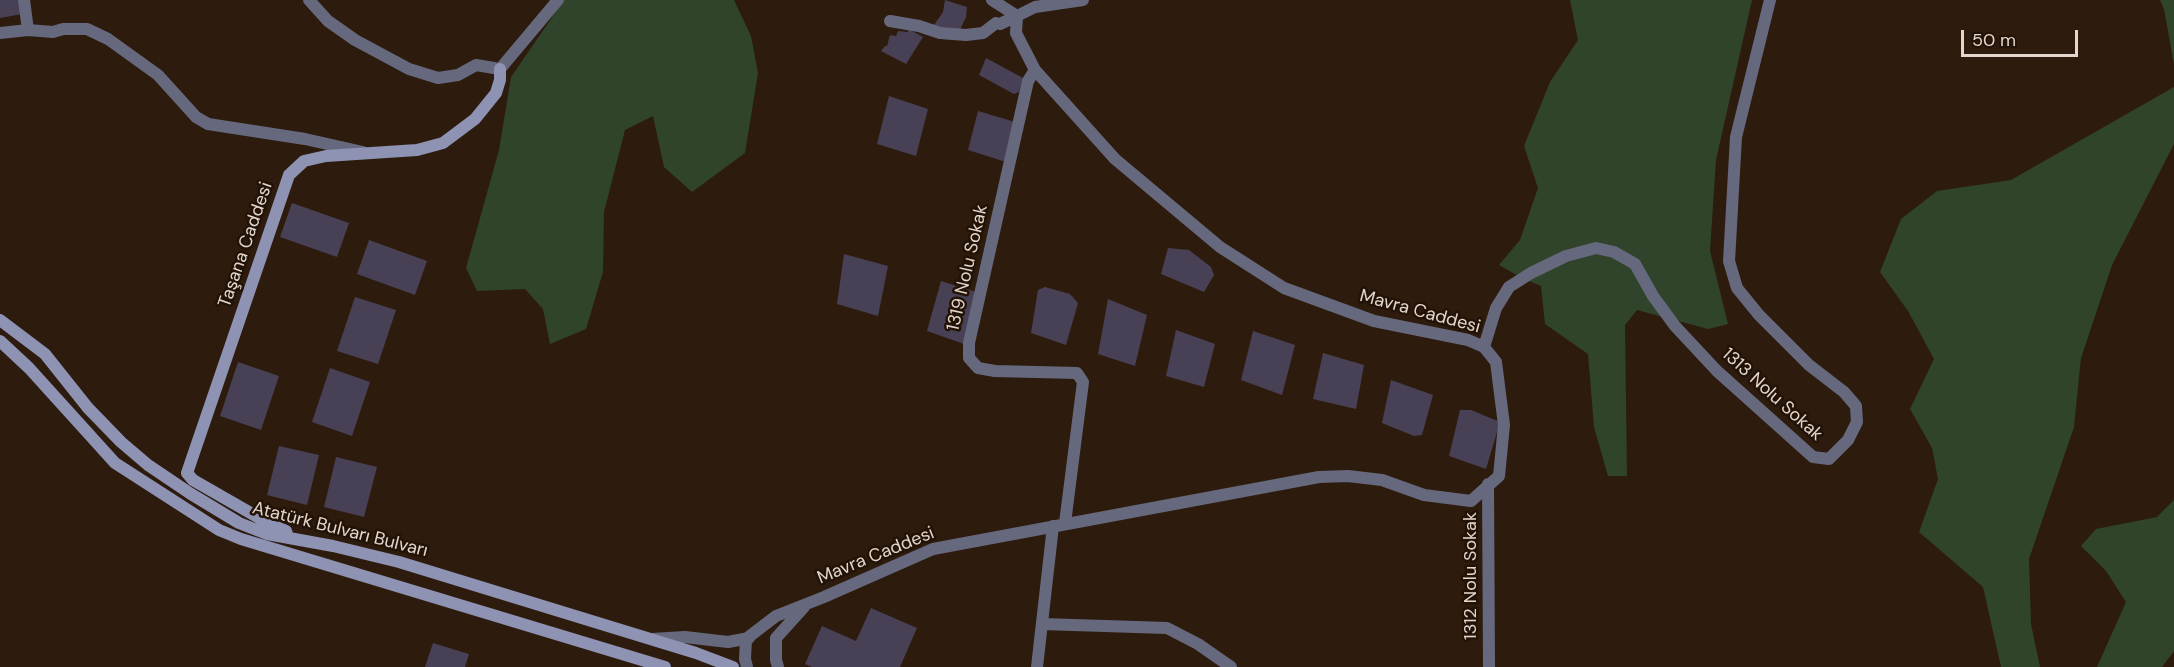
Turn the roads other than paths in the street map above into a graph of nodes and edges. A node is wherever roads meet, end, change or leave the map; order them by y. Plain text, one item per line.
1 (24, 0) edge
2 (309, 0) edge
3 (558, 0) edge
4 (992, 0) edge
5 (1083, 0) edge
6 (1770, 0) edge
7 (1017, 16) junction
8 (890, 21) dead end
9 (28, 30) junction
10 (0, 33) edge
11 (500, 69) junction
12 (1035, 70) junction
13 (365, 152) junction
14 (0, 320) edge
15 (0, 341) edge
16 (1484, 347) junction
17 (1488, 484) junction
18 (1059, 524) junction
19 (288, 538) junction
20 (812, 601) junction
21 (1042, 624) junction
22 (749, 638) junction
23 (650, 639) junction
24 (665, 667) edge
25 (733, 667) edge
26 (747, 667) edge
27 (778, 667) edge
28 (1037, 667) edge
29 (1231, 667) edge
30 (1489, 667) edge

1 - 9 street
2 - 11 street
3 - 11 street, Taşana Caddesi
4 - 7 street
5 - 7 street
6 - 16 street, 1313 Nolu Sokak
7 - 8 street
7 - 12 street, Mavra Caddesi
9 - 10 street
9 - 13 street
11 - 13 street, Taşana Caddesi
12 - 16 street, Mavra Caddesi
12 - 18 street, 1319 Nolu Sokak
13 - 19 street, Taşana Caddesi
14 - 19 street, Atatürk Bulvarı Bulvarı
15 - 24 street, Atatürk Bulvarı Bulvarı
16 - 17 street, Mavra Caddesi
17 - 18 street, Mavra Caddesi
17 - 30 street, 1312 Nolu Sokak
18 - 20 street, Mavra Caddesi
18 - 21 street
19 - 23 street, Atatürk Bulvarı Bulvarı
20 - 22 street, Mavra Caddesi
20 - 27 street, Mavra Caddesi
21 - 28 street
21 - 29 street
22 - 23 street
22 - 26 street
23 - 25 street, Atatürk Bulvarı Bulvarı

